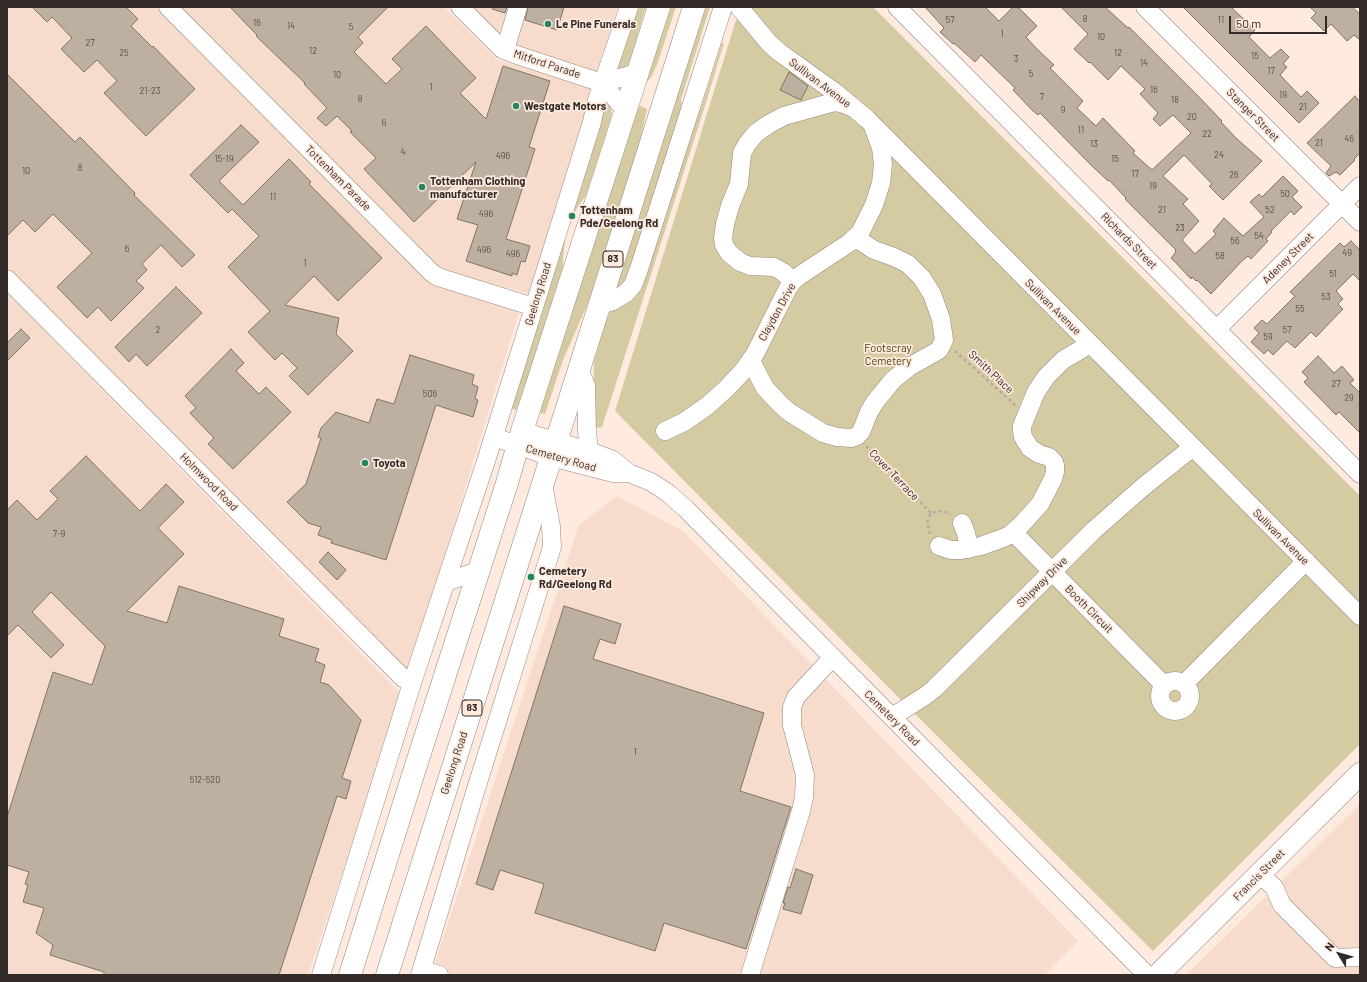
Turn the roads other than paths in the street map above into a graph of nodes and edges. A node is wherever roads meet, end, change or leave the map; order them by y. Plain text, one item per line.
1 (168, 7) edge
2 (460, 7) edge
3 (518, 7) edge
4 (629, 7) edge
5 (659, 7) edge
6 (694, 7) edge
7 (722, 7) edge
8 (739, 7) edge
9 (898, 7) edge
10 (1145, 7) edge
11 (505, 50) junction
12 (670, 78) junction
13 (602, 83) junction
14 (631, 92) junction
15 (862, 115) junction
16 (1360, 186) edge
17 (1342, 204) junction
18 (1360, 222) edge
19 (856, 238) junction
20 (7, 279) edge
21 (793, 281) junction
22 (599, 305) junction
23 (534, 307) junction
24 (1217, 329) junction
25 (1090, 344) junction
26 (751, 361) junction
27 (579, 369) junction
28 (666, 431) dead end
29 (494, 437) junction
30 (520, 438) junction
31 (1193, 447) junction
32 (554, 449) junction
33 (590, 451) junction
34 (629, 473) junction
35 (1360, 474) edge
36 (543, 483) junction
37 (962, 524) road end
38 (1013, 532) junction
39 (940, 546) road end
40 (969, 549) junction
41 (1306, 561) junction
42 (478, 571) junction
43 (1052, 572) junction
44 (446, 582) junction
45 (1360, 616) edge
46 (832, 658) junction
47 (412, 683) junction
48 (1184, 684) junction
49 (1164, 685) junction
50 (892, 717) junction
51 (1360, 774) edge
52 (1259, 874) junction
53 (1360, 957) edge
54 (421, 972) edge
55 (321, 975) edge
56 (350, 975) edge
57 (387, 975) edge
58 (439, 975) edge
59 (750, 975) edge
60 (1146, 975) edge
61 (1158, 975) edge

1 - 23 street, Tottenham Parade
2 - 11 street, Mitford Parade
3 - 11 street
4 - 13 street, Geelong Road
5 - 14 main road
6 - 12 main road, Geelong Road / 83
7 - 22 street
8 - 15 street, Sullivan Avenue
9 - 24 street, Richards Street
10 - 17 street, Stanger Street
11 - 13 street, Mitford Parade
12 - 14 main road
12 - 22 main road, Geelong Road / 83
13 - 14 street
13 - 14 street
13 - 23 street, Geelong Road
14 - 30 main road
15 - 19 street, Claydon Drive
15 - 21 street
15 - 25 street, Sullivan Avenue
16 - 17 street, Adeney Street
17 - 18 street, Stanger Street
17 - 24 street, Adeney Street
19 - 21 street, Claydon Drive
19 - 26 street
20 - 47 street, Holmwood Road
21 - 26 street, Claydon Drive
22 - 27 main road, Geelong Road / 83
23 - 29 street, Geelong Road
24 - 35 street, Richards Street
25 - 31 street, Sullivan Avenue
25 - 38 street
26 - 28 street, Claydon Drive
27 - 32 main road, Geelong Road / 83
27 - 33 street
29 - 30 street, Cemetery Road
29 - 44 street, Geelong Road
30 - 32 street, Cemetery Road
30 - 42 main road
31 - 41 street, Sullivan Avenue
31 - 43 street, Shipway Drive
32 - 33 street, Cemetery Road
32 - 34 street, Cemetery Road
32 - 36 main road, Geelong Road / 83
33 - 34 street, Cemetery Road
34 - 46 street, Cemetery Road
36 - 54 street, Geelong Road
36 - 57 main road, Geelong Road / 83
37 - 40 street
38 - 40 street
38 - 43 street, Booth Circuit
39 - 40 street
41 - 45 street, Sullivan Avenue
41 - 48 street
42 - 44 street
42 - 56 main road
43 - 49 street, Booth Circuit
43 - 50 street, Shipway Drive
44 - 47 street, Geelong Road
46 - 50 street, Cemetery Road
46 - 59 street
47 - 55 street, Geelong Road
48 - 49 street
48 - 49 street
50 - 60 street, Cemetery Road
51 - 52 main road, Francis Street
52 - 53 street
52 - 61 main road, Francis Street
54 - 58 street

